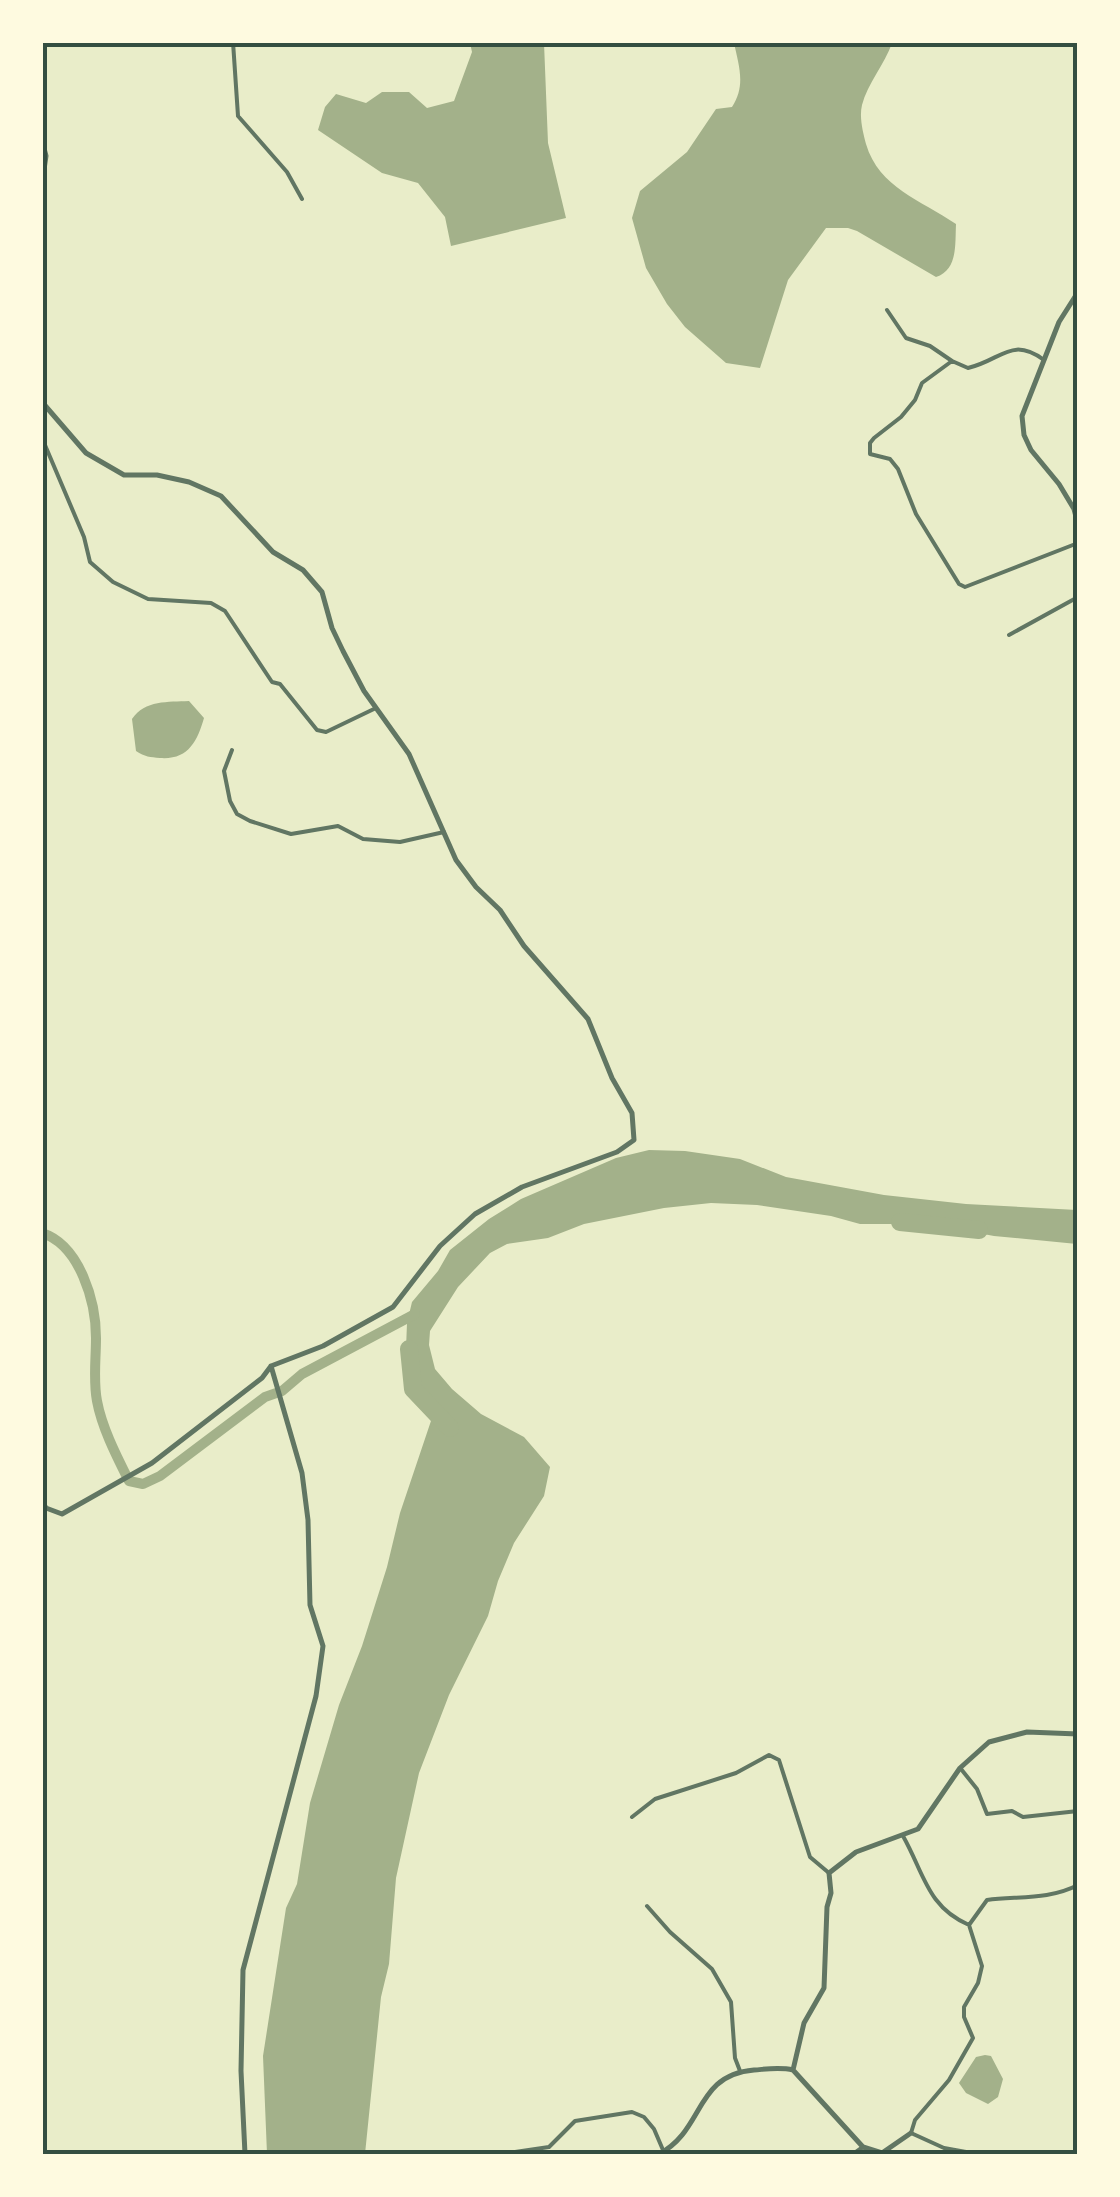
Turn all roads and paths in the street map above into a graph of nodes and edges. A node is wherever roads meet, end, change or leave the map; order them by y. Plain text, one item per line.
1 (234, 42) edge
2 (42, 141) edge
3 (42, 183) edge
4 (302, 199) dead end
5 (1078, 292) edge
6 (887, 310) dead end
7 (952, 361) junction
8 (1045, 361) junction
9 (42, 402) edge
10 (42, 438) edge
11 (1078, 524) edge
12 (1078, 543) edge
13 (1078, 598) edge
14 (1009, 635) dead end
15 (376, 708) junction
16 (232, 750) dead end
17 (444, 832) junction
18 (271, 1366) junction
19 (42, 1502) edge
20 (1078, 1734) edge
21 (960, 1768) junction
22 (1078, 1811) edge
23 (632, 1817) dead end
24 (902, 1835) junction
25 (829, 1872) junction
26 (1078, 1884) edge
27 (647, 1906) dead end
28 (970, 1924) junction
29 (793, 2070) junction
30 (740, 2071) junction
31 (911, 2132) junction
32 (863, 2147) junction
33 (885, 2152) edge
34 (662, 2153) edge
35 (244, 2154) edge
36 (501, 2154) edge
37 (853, 2154) edge
38 (977, 2154) edge

1 - 4 street
2 - 3 street
5 - 8 street
6 - 7 street
7 - 8 street
7 - 12 street
8 - 11 street
9 - 15 street
10 - 15 street
13 - 14 street
15 - 17 street
16 - 17 street
17 - 18 street
18 - 19 street
18 - 35 street
20 - 21 street
21 - 22 street
21 - 24 street
23 - 25 street
24 - 25 street
24 - 28 street
25 - 29 street
26 - 28 street
27 - 30 street
28 - 31 street
29 - 30 street
29 - 32 street
30 - 34 street
31 - 33 street
31 - 38 street
32 - 33 street
32 - 37 street
34 - 36 street

